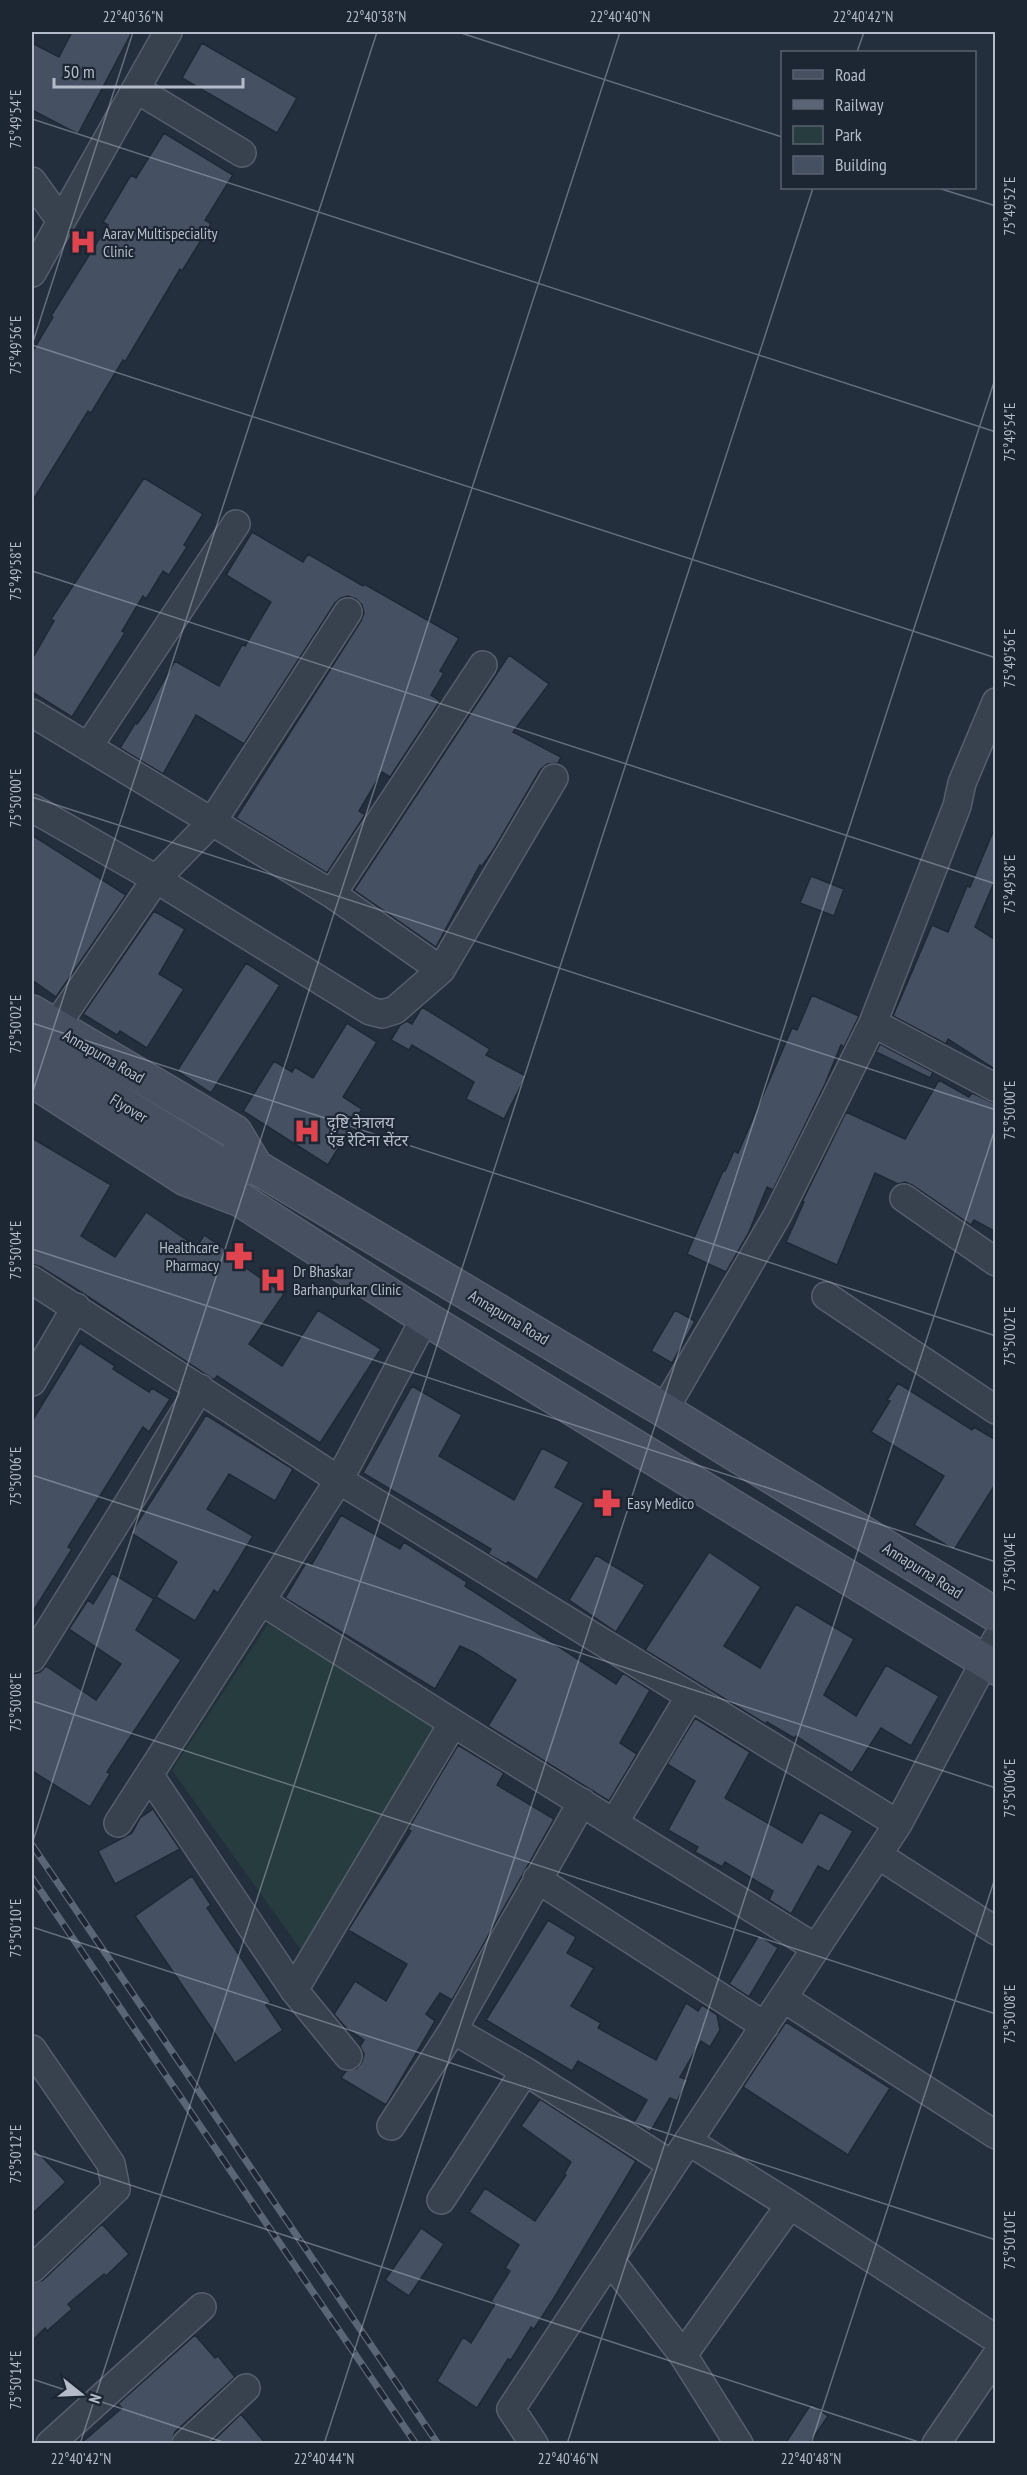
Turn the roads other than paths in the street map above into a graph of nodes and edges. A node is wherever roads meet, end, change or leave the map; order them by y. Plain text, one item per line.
1 (168, 32) edge
2 (136, 89) junction
3 (242, 153) dead end
4 (32, 181) edge
5 (61, 221) junction
6 (32, 273) edge
7 (236, 524) dead end
8 (348, 612) dead end
9 (483, 665) dead end
10 (996, 702) edge
11 (32, 713) edge
12 (989, 733) edge
13 (88, 747) junction
14 (554, 778) dead end
15 (32, 808) edge
16 (212, 822) junction
17 (156, 879) junction
18 (332, 894) junction
19 (441, 970) junction
20 (43, 1020) edge
21 (873, 1023) junction
22 (32, 1049) edge
23 (32, 1080) edge
24 (996, 1088) edge
25 (231, 1164) junction
26 (904, 1198) dead end
27 (241, 1200) junction
28 (996, 1262) edge
29 (32, 1280) edge
30 (826, 1296) dead end
31 (76, 1307) junction
32 (425, 1318) junction
33 (32, 1382) edge
34 (200, 1388) junction
35 (664, 1410) junction
36 (996, 1410) edge
37 (339, 1480) junction
38 (261, 1601) junction
39 (996, 1615) edge
40 (991, 1656) edge
41 (32, 1658) edge
42 (690, 1696) junction
43 (453, 1723) junction
44 (150, 1776) junction
45 (582, 1802) junction
46 (118, 1823) dead end
47 (614, 1823) junction
48 (898, 1824) junction
49 (878, 1855) junction
50 (537, 1880) junction
51 (996, 1931) edge
52 (816, 1948) junction
53 (294, 1990) junction
54 (783, 1998) junction
55 (765, 2026) junction
56 (453, 2030) junction
57 (32, 2053) edge
58 (348, 2056) dead end
59 (525, 2071) junction
60 (391, 2126) dead end
61 (996, 2135) edge
62 (688, 2141) junction
63 (672, 2165) junction
64 (441, 2200) dead end
65 (790, 2205) junction
66 (610, 2260) junction
67 (32, 2269) edge
68 (202, 2307) dead end
69 (996, 2340) edge
70 (683, 2355) junction
71 (996, 2356) edge
72 (246, 2388) dead end
73 (50, 2444) edge
74 (186, 2444) edge
75 (534, 2444) edge
76 (739, 2444) edge
77 (936, 2444) edge

1 - 2 street
2 - 3 street
2 - 5 street
4 - 5 street
5 - 6 street
7 - 13 street
8 - 16 street
9 - 18 street
10 - 12 street
11 - 13 street
12 - 21 street
13 - 16 street
14 - 19 street
15 - 17 street
16 - 17 street
16 - 18 street
17 - 19 street
17 - 20 street
18 - 19 street
20 - 25 main road, Annapurna Road
21 - 24 street
21 - 35 street
22 - 25 main road, Flyover
23 - 27 main road
25 - 27 main road
25 - 35 main road, Annapurna Road
26 - 28 street
27 - 32 main road
29 - 31 street
30 - 36 street
31 - 33 street
31 - 34 street
32 - 37 street
32 - 40 main road
34 - 37 street
34 - 41 street
35 - 39 main road, Annapurna Road
37 - 38 street
37 - 42 street
38 - 43 street
38 - 44 street
40 - 48 street
42 - 47 street
42 - 48 street
43 - 45 street
43 - 53 street
44 - 46 street
44 - 53 street
45 - 47 street
45 - 50 street
47 - 52 street
48 - 49 street
49 - 51 street
49 - 52 street
50 - 55 street
50 - 56 street
52 - 54 street
53 - 58 street
54 - 55 street
54 - 61 street
55 - 62 street
56 - 59 street
56 - 60 street
57 - 67 street
59 - 63 street
59 - 64 street
62 - 63 street
62 - 65 street
63 - 66 street
65 - 69 street
65 - 70 street
66 - 70 street
66 - 75 street
68 - 73 street
70 - 76 street
71 - 77 street
72 - 74 street

